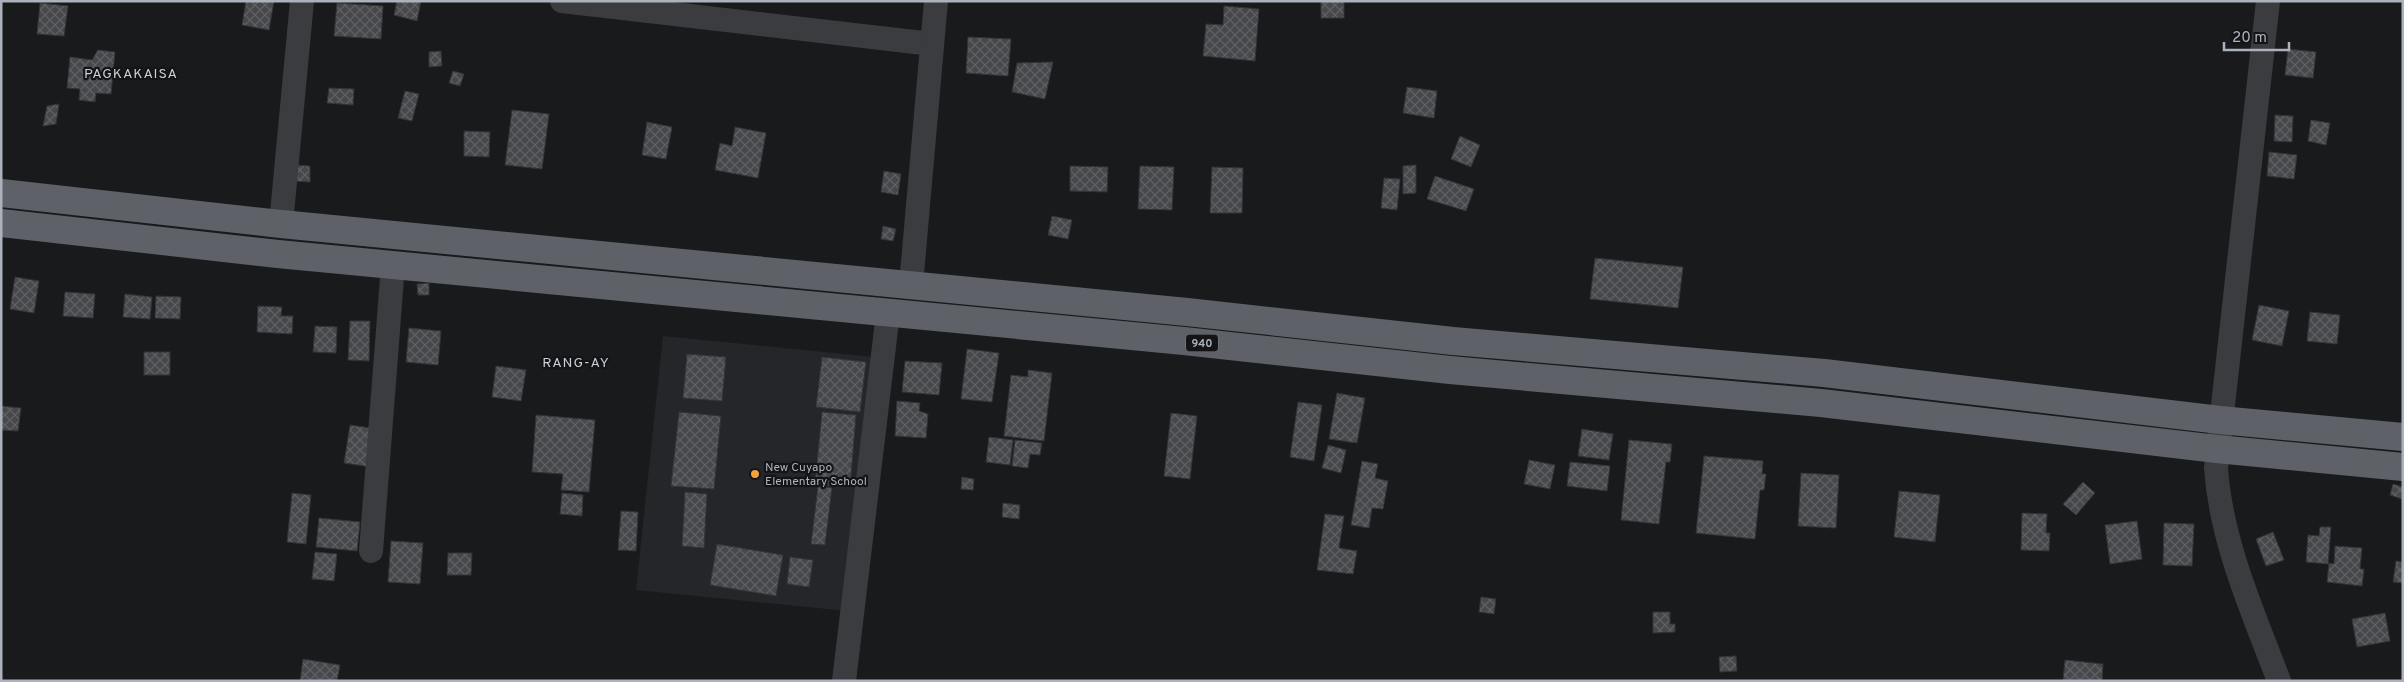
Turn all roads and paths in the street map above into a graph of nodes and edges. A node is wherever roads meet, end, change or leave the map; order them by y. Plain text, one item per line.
1 (302, 1) edge
2 (562, 1) edge
3 (936, 1) edge
4 (2268, 1) edge
5 (932, 44) junction
6 (1, 193) edge
7 (1, 223) edge
8 (281, 224) junction
9 (393, 265) junction
10 (911, 285) junction
11 (888, 313) junction
12 (2220, 420) junction
13 (2403, 437) edge
14 (2217, 449) junction
15 (2403, 467) edge
16 (371, 551) dead end
17 (844, 681) edge
18 (2279, 681) edge

1 - 8 street
2 - 5 street
3 - 5 street
4 - 12 street
5 - 10 street
6 - 8 highway
7 - 9 highway, 940
8 - 10 highway
9 - 11 highway, 940
9 - 16 street
10 - 12 highway
11 - 14 highway, 940
11 - 17 street
12 - 13 highway
12 - 14 street
14 - 15 highway, 940
14 - 18 street

